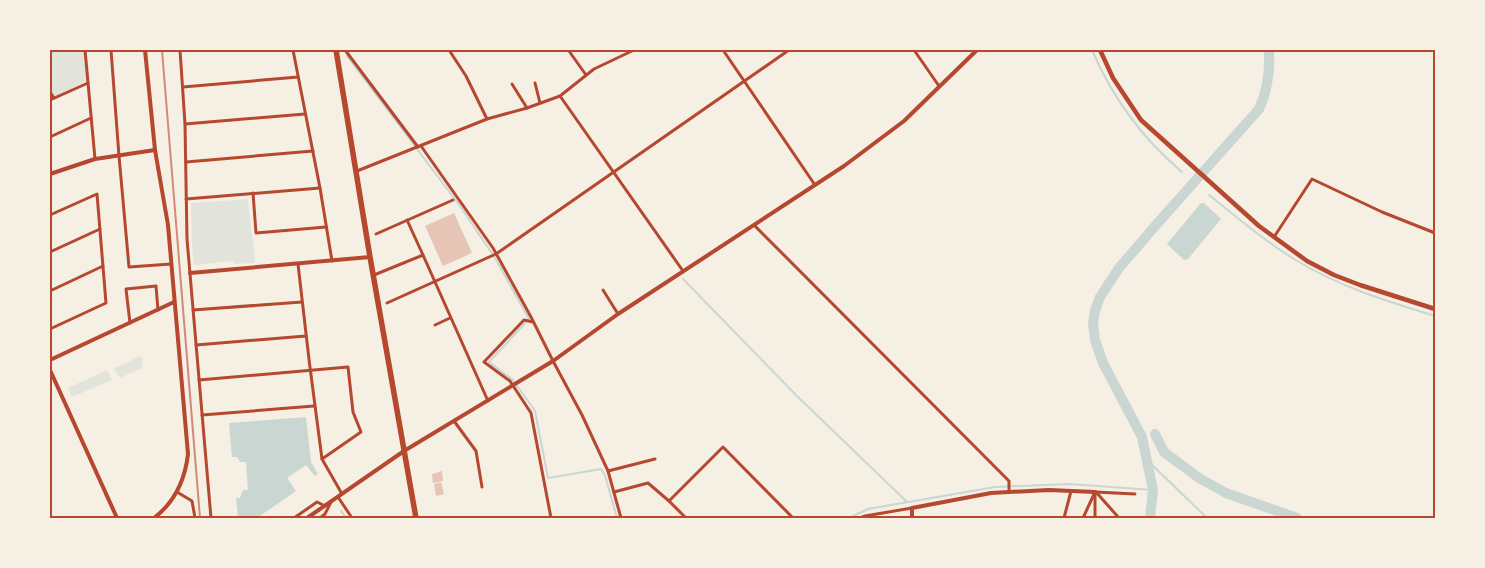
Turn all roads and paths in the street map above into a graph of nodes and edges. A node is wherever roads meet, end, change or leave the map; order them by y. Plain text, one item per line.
1 (85, 50) edge
2 (111, 50) edge
3 (145, 50) edge
4 (180, 50) edge
5 (293, 50) edge
6 (336, 50) edge
7 (345, 50) edge
8 (449, 50) edge
9 (568, 50) edge
10 (634, 50) edge
11 (723, 50) edge
12 (789, 50) edge
13 (914, 50) edge
14 (977, 50) edge
15 (1100, 50) edge
16 (586, 75) junction
17 (298, 77) junction
18 (745, 81) junction
19 (88, 83) junction
20 (535, 83) dead end
21 (512, 84) dead end
22 (939, 86) junction
23 (183, 87) junction
24 (50, 92) edge
25 (560, 96) junction
26 (52, 99) edge
27 (540, 103) junction
28 (527, 108) junction
29 (305, 114) junction
30 (91, 118) junction
31 (487, 118) junction
32 (185, 124) junction
33 (50, 137) edge
34 (419, 147) junction
35 (155, 150) junction
36 (312, 151) junction
37 (119, 156) junction
38 (95, 160) junction
39 (186, 162) junction
40 (356, 171) junction
41 (614, 173) junction
42 (50, 174) edge
43 (816, 185) junction
44 (320, 188) junction
45 (253, 194) junction
46 (186, 199) junction
47 (453, 200) dead end
48 (50, 215) edge
49 (407, 220) junction
50 (754, 225) junction
51 (326, 227) junction
52 (100, 229) junction
53 (1435, 233) edge
54 (376, 234) dead end
55 (1274, 237) junction
56 (50, 252) edge
57 (496, 254) junction
58 (422, 255) junction
59 (370, 258) junction
60 (332, 261) junction
61 (171, 264) junction
62 (298, 264) junction
63 (103, 266) junction
64 (683, 271) junction
65 (190, 273) junction
66 (373, 275) junction
67 (434, 282) junction
68 (50, 290) edge
69 (603, 290) dead end
70 (174, 302) junction
71 (302, 302) junction
72 (387, 302) dead end
73 (1435, 309) edge
74 (158, 310) junction
75 (193, 310) junction
76 (618, 314) junction
77 (450, 318) junction
78 (533, 322) junction
79 (130, 323) junction
80 (435, 325) dead end
81 (50, 329) edge
82 (306, 336) junction
83 (196, 345) junction
84 (50, 360) edge
85 (553, 361) junction
86 (50, 370) edge
87 (310, 370) junction
88 (199, 380) junction
89 (513, 386) junction
90 (488, 401) junction
91 (314, 406) junction
92 (202, 415) junction
93 (454, 421) junction
94 (404, 451) junction
95 (322, 459) junction
96 (655, 459) dead end
97 (608, 471) junction
98 (482, 487) dead end
99 (1072, 490) junction
100 (177, 492) junction
101 (614, 492) junction
102 (1009, 492) junction
103 (1095, 492) junction
104 (342, 494) junction
105 (1135, 494) dead end
106 (338, 497) junction
107 (669, 500) junction
108 (331, 502) junction
109 (325, 506) junction
110 (912, 508) junction
111 (117, 518) edge
112 (154, 518) edge
113 (195, 518) edge
114 (211, 518) edge
115 (294, 518) edge
116 (307, 518) edge
117 (320, 518) edge
118 (352, 518) edge
119 (416, 518) edge
120 (550, 518) edge
121 (622, 518) edge
122 (686, 518) edge
123 (794, 518) edge
124 (860, 518) edge
125 (912, 518) edge
126 (1064, 518) edge
127 (1083, 518) edge
128 (1095, 518) edge
129 (1119, 518) edge

1 - 19 street
2 - 37 street
3 - 35 street
4 - 23 street
5 - 17 street
6 - 40 highway
7 - 34 street
8 - 31 street
9 - 16 street
10 - 16 street
11 - 18 street
12 - 18 street
13 - 22 street
14 - 22 street
15 - 55 main road
16 - 25 street
17 - 23 street
17 - 29 street
18 - 41 street
18 - 43 street
19 - 26 street
19 - 30 street
20 - 27 street
21 - 28 street
22 - 43 street
23 - 32 street
24 - 26 street
25 - 27 street
25 - 41 street
27 - 28 street
28 - 31 street
29 - 32 street
29 - 36 street
30 - 33 street
30 - 38 street
31 - 34 street
32 - 39 street
34 - 40 street
34 - 57 street
35 - 37 street
35 - 61 street
36 - 39 street
36 - 44 street
37 - 38 street
37 - 61 street
38 - 42 street
39 - 46 street
40 - 59 highway
41 - 57 street
41 - 64 street
43 - 50 street
44 - 45 street
44 - 51 street
45 - 46 street
45 - 51 street
46 - 65 street
47 - 49 street
48 - 52 street
49 - 54 street
49 - 58 street
50 - 64 street
50 - 102 street
51 - 60 street
52 - 56 street
52 - 63 street
53 - 55 street
55 - 73 main road
57 - 67 street
57 - 78 street
58 - 66 street
58 - 67 street
59 - 60 street
59 - 66 highway
60 - 62 street
61 - 70 street
62 - 65 street
62 - 71 street
63 - 68 street
63 - 81 street
64 - 76 street
65 - 75 street
66 - 94 highway
67 - 72 street
67 - 77 street
69 - 76 street
70 - 74 street
70 - 100 street
71 - 75 street
71 - 82 street
74 - 79 street
74 - 79 street
75 - 83 street
76 - 85 street
77 - 80 street
77 - 90 street
78 - 85 street
78 - 89 street
79 - 84 street
82 - 83 street
82 - 87 street
83 - 88 street
85 - 89 street
85 - 97 street
86 - 111 street
87 - 88 street
87 - 91 street
87 - 95 street
88 - 92 street
89 - 90 street
89 - 120 street
90 - 93 street
91 - 92 street
91 - 95 street
92 - 114 street
93 - 94 street
93 - 98 street
94 - 104 street
94 - 119 highway
95 - 104 street
96 - 97 street
97 - 101 street
99 - 102 street
99 - 103 street
99 - 126 street
100 - 112 street
100 - 113 street
101 - 107 street
101 - 121 street
102 - 110 street
103 - 105 street
103 - 127 street
103 - 128 street
103 - 129 street
104 - 106 street
106 - 108 street
106 - 118 street
107 - 122 street
107 - 123 street
108 - 109 street
108 - 117 street
109 - 115 street
109 - 116 street
110 - 124 street
110 - 125 street

